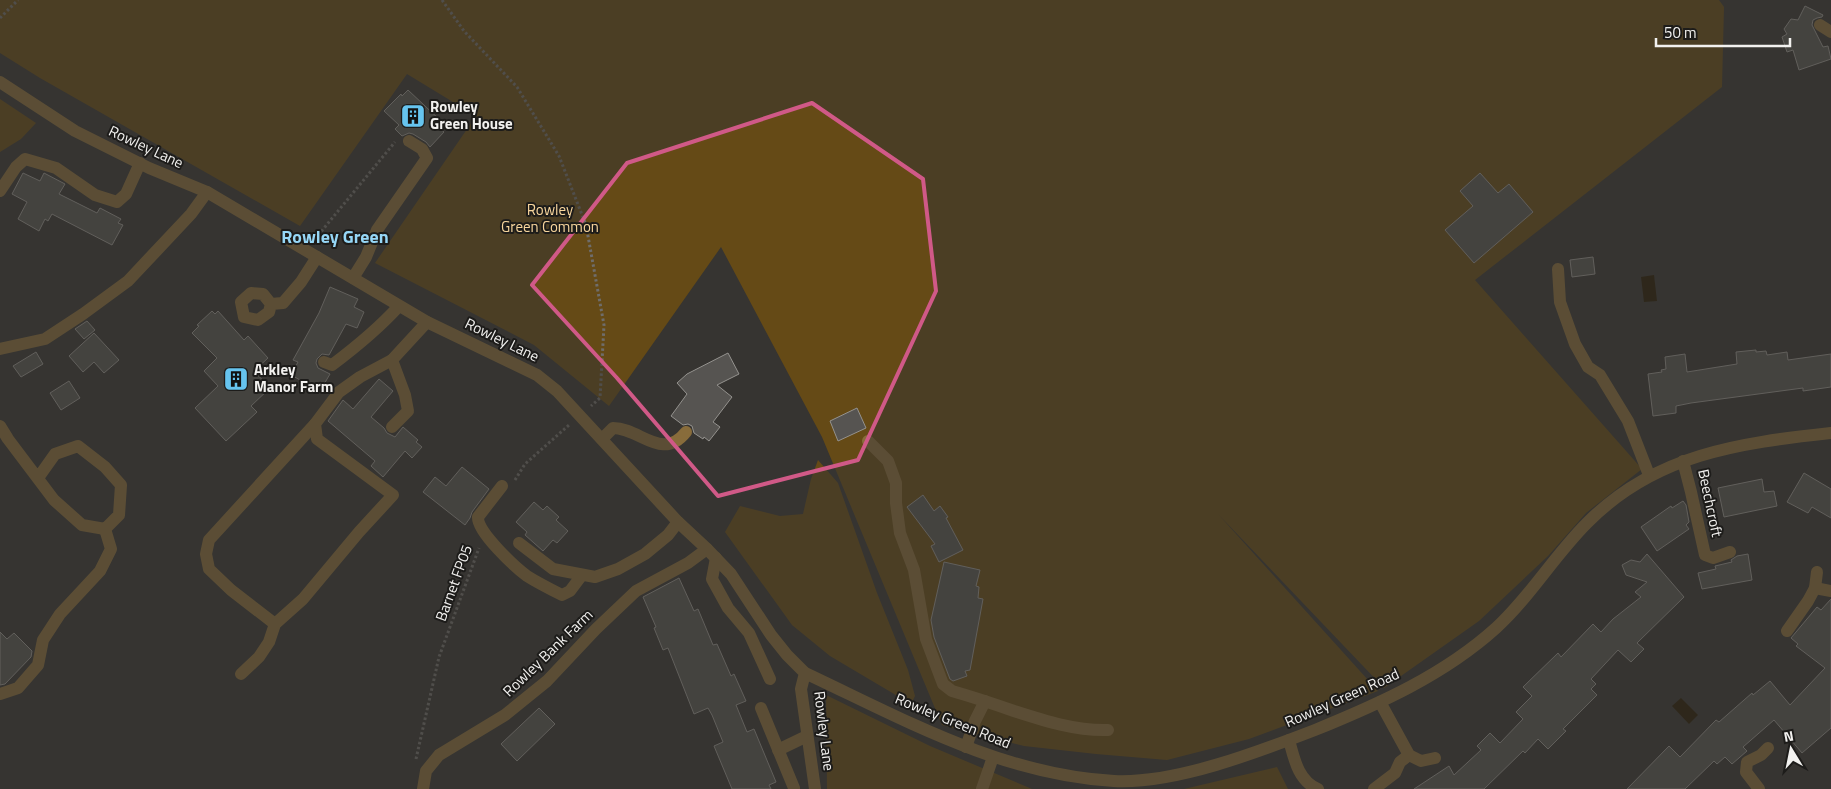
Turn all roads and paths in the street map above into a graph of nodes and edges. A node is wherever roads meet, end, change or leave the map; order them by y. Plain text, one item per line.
1 (18, 0) edge
2 (442, 0) edge
3 (0, 18) edge
4 (1820, 25) dead end
5 (1831, 32) edge
6 (0, 82) edge
7 (409, 141) joint
8 (140, 163) junction
9 (0, 191) edge
10 (207, 192) junction
11 (312, 254) junction
12 (1558, 269) dead end
13 (353, 278) junction
14 (271, 304) dead end
15 (399, 306) junction
16 (427, 322) junction
17 (0, 350) edge
18 (392, 360) junction
19 (324, 362) dead end
20 (580, 416) junction
21 (315, 424) junction
22 (0, 426) edge
23 (392, 427) dead end
24 (686, 432) dead end
25 (1831, 433) edge
26 (602, 440) junction
27 (868, 441) dead end
28 (1683, 461) junction
29 (1650, 475) junction
30 (38, 478) junction
31 (506, 487) joint
32 (678, 522) junction
33 (105, 529) junction
34 (485, 533) junction
35 (519, 542) dead end
36 (1730, 552) dead end
37 (712, 553) junction
38 (1817, 572) dead end
39 (582, 574) junction
40 (1815, 588) junction
41 (1831, 591) edge
42 (276, 624) junction
43 (1787, 631) dead end
44 (805, 672) junction
45 (241, 674) dead end
46 (770, 679) dead end
47 (0, 694) edge
48 (985, 701) junction
49 (1380, 702) junction
50 (761, 708) dead end
51 (1108, 730) dead end
52 (807, 736) junction
53 (1289, 740) junction
54 (966, 747) junction
55 (1768, 748) dead end
56 (778, 750) junction
57 (1409, 755) junction
58 (993, 757) junction
59 (1435, 758) dead end
60 (415, 761) dead end
61 (794, 788) edge
62 (423, 789) edge
63 (815, 789) edge
64 (982, 789) edge
65 (1316, 789) edge
66 (1374, 789) edge
67 (1759, 789) edge

1 - 3 path
2 - 20 path
4 - 5 street
6 - 8 street, Rowley Lane
7 - 11 path
7 - 13 street
8 - 9 street
8 - 10 street, Rowley Lane
10 - 11 street, Rowley Lane
10 - 17 street
11 - 13 street, Rowley Lane
11 - 14 street
12 - 29 street
13 - 15 street, Rowley Lane
15 - 16 street, Rowley Lane
15 - 19 street
16 - 18 street
16 - 20 street, Rowley Lane
18 - 21 street
18 - 23 street
20 - 26 street, Rowley Lane
20 - 31 path
21 - 42 street
21 - 42 street
22 - 30 street
24 - 26 street
25 - 28 street, Rowley Green Road
26 - 32 street, Rowley Lane
27 - 48 street
28 - 29 street, Rowley Green Road
28 - 36 street, Beechcroft
29 - 49 street, Rowley Green Road
30 - 33 street
30 - 33 street
31 - 34 street
32 - 37 street, Rowley Lane
32 - 39 street
33 - 47 street
34 - 39 street
34 - 60 path, Barnet FP05
35 - 39 street
37 - 44 street, Rowley Lane
37 - 46 street
37 - 62 street, Rowley Bank Farm
38 - 40 street
40 - 41 street
40 - 43 street
42 - 45 street
44 - 52 street, Rowley Lane
44 - 54 street, Rowley Green Road
48 - 51 street
48 - 54 street
49 - 53 street, Rowley Green Road
49 - 57 street
50 - 56 street
52 - 56 street
52 - 63 street, Rowley Lane
53 - 58 street, Rowley Green Road
53 - 65 street
54 - 58 street, Rowley Green Road
55 - 67 street
56 - 61 street
57 - 59 street
57 - 66 street
58 - 64 street

